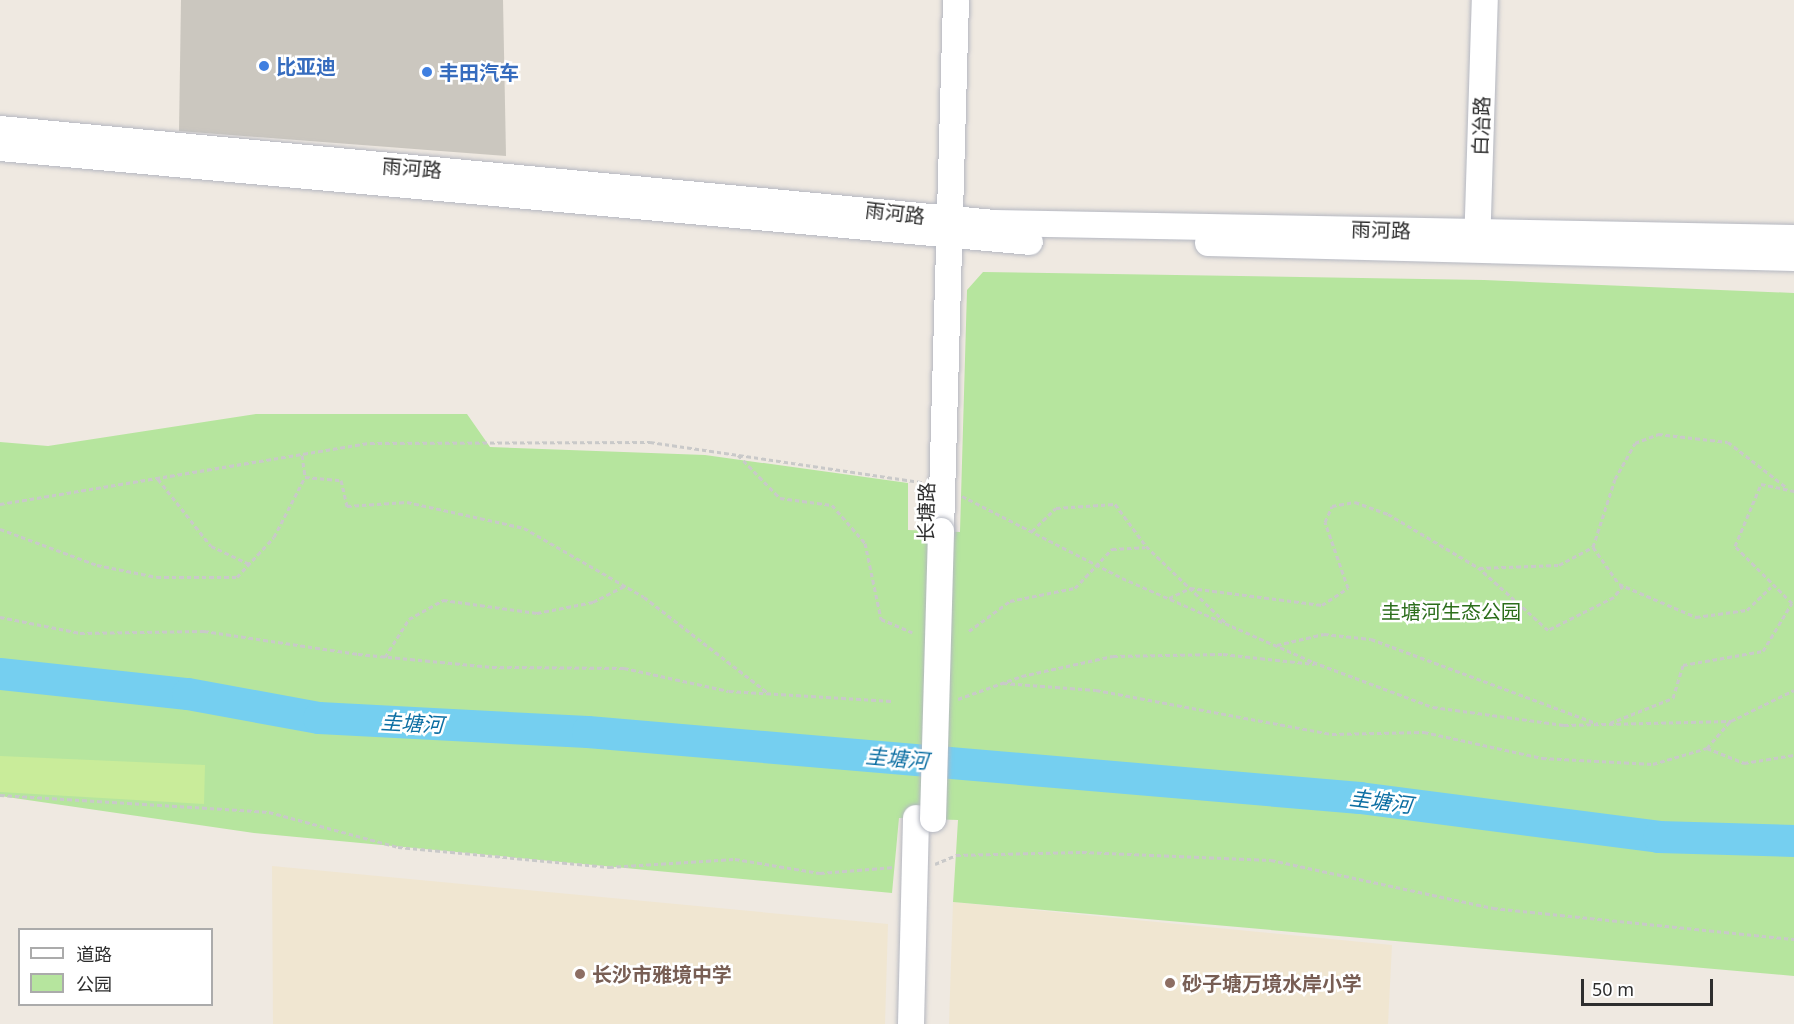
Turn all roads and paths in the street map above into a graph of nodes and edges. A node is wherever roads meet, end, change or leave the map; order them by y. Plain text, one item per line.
1 (938, 0) edge
2 (956, 0) edge
3 (1476, 0) edge
4 (1485, 0) edge
5 (0, 129) edge
6 (0, 148) edge
7 (941, 227) junction
8 (1794, 238) edge
9 (1473, 242) junction
10 (1794, 258) edge
11 (302, 454) junction
12 (738, 455) junction
13 (305, 477) junction
14 (157, 478) junction
15 (934, 484) junction
16 (1786, 486) junction
17 (1794, 491) edge
18 (0, 504) edge
19 (0, 529) edge
20 (1032, 531) junction
21 (1146, 546) junction
22 (1593, 546) junction
23 (249, 564) junction
24 (1100, 566) junction
25 (1479, 568) junction
26 (1623, 585) junction
27 (624, 586) junction
28 (1771, 587) junction
29 (1190, 588) junction
30 (1168, 598) junction
31 (0, 617) edge
32 (1229, 625) junction
33 (969, 631) dead end
34 (912, 632) dead end
35 (1275, 645) junction
36 (385, 657) junction
37 (1319, 664) junction
38 (1004, 683) junction
39 (1794, 690) edge
40 (767, 692) junction
41 (892, 701) dead end
42 (951, 701) dead end
43 (1731, 721) junction
44 (1598, 724) junction
45 (1608, 724) junction
46 (1707, 748) junction
47 (1794, 755) edge
48 (0, 795) edge
49 (923, 865) junction
50 (1794, 939) edge
51 (911, 1024) edge
52 (929, 1024) edge

1 - 7 main road, 长塘路
2 - 7 main road, 长塘路
3 - 9 main road, 白冶路
4 - 9 main road, 白冶路
5 - 7 main road, 雨河路
6 - 7 main road, 雨河路
7 - 9 main road, 雨河路
7 - 15 main road, 长塘路
8 - 9 main road, 雨河路
9 - 10 main road, 雨河路
11 - 12 path
11 - 13 path
11 - 14 path
12 - 15 path
12 - 34 path
13 - 23 path
13 - 27 path
14 - 18 path
14 - 23 path
15 - 20 path
15 - 49 main road, 长塘路, bridge
16 - 17 path
16 - 22 path
16 - 28 path
19 - 23 path
20 - 21 path
20 - 24 path
21 - 24 path
21 - 29 path
22 - 25 path
22 - 26 path
24 - 30 path
24 - 33 path
25 - 26 path
25 - 29 path
26 - 28 path
27 - 36 path
27 - 40 path
28 - 45 path
29 - 30 path
29 - 32 path
30 - 32 path
31 - 36 path
32 - 35 path
35 - 37 path
35 - 44 path
36 - 40 path
37 - 38 path
37 - 44 path
38 - 42 path
38 - 46 path
39 - 43 path
40 - 41 path
43 - 45 path
43 - 46 path
44 - 45 path
46 - 47 path
48 - 49 path
49 - 50 path
49 - 51 main road, 长塘路
49 - 52 main road, 长塘路

